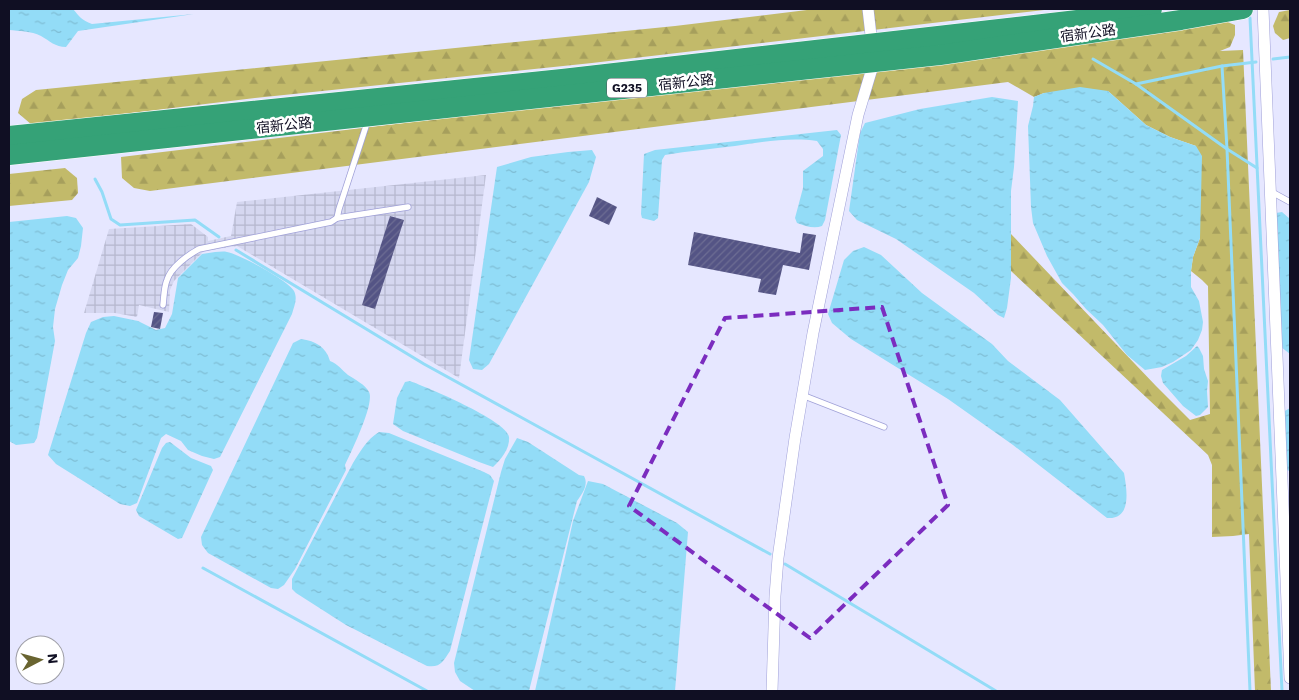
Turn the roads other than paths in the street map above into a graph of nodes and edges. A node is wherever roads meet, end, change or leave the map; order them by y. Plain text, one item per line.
1 (868, 9) edge
2 (1152, 9) edge
3 (1243, 9) edge
4 (1263, 9) edge
5 (873, 53) junction
6 (369, 116) junction
7 (9, 136) edge
8 (9, 155) edge
9 (1270, 191) junction
10 (1290, 202) edge
11 (408, 208) dead end
12 (337, 218) junction
13 (163, 305) dead end
14 (802, 395) junction
15 (884, 427) dead end
16 (1290, 678) edge
17 (772, 691) edge

1 - 5 street
2 - 5 highway, 宿新公路
3 - 5 highway, 宿新公路 / G235
4 - 9 street
5 - 6 highway, 宿新公路 / G235
5 - 7 highway, 宿新公路
5 - 14 street
6 - 8 highway, 宿新公路 / G235
6 - 12 lane
9 - 10 lane
9 - 16 street
11 - 12 lane
12 - 13 lane
14 - 15 lane
14 - 17 street

